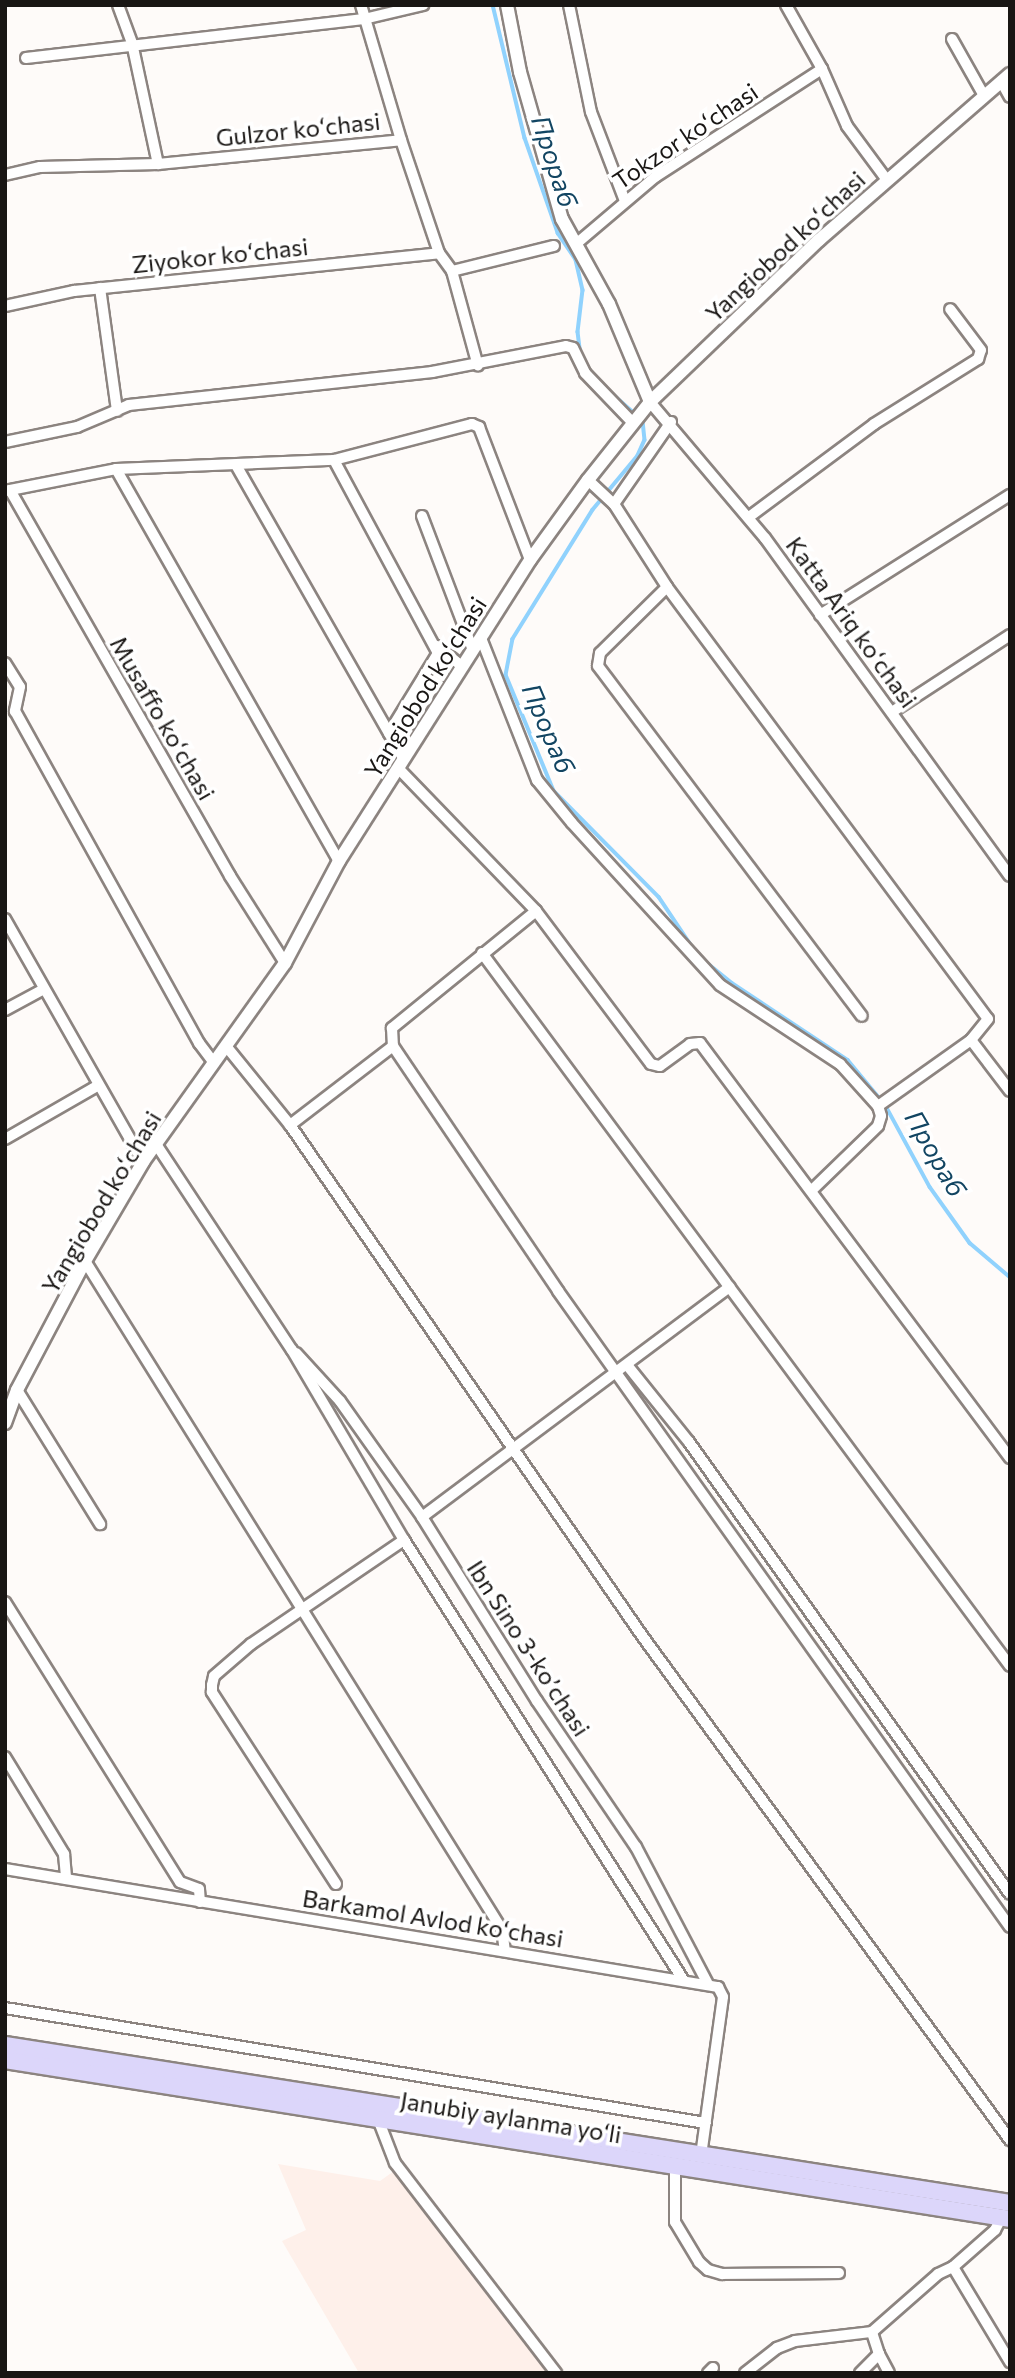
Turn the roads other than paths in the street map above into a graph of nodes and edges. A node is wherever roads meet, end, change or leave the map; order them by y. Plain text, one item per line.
1 (118, 5) edge
2 (360, 5) edge
3 (423, 5) edge
4 (506, 5) edge
5 (569, 5) edge
6 (786, 5) edge
7 (364, 19) junction
8 (952, 39) dead end
9 (132, 43) junction
10 (26, 58) dead end
11 (822, 69) junction
12 (1005, 78) edge
13 (984, 94) junction
14 (1010, 97) edge
15 (401, 139) junction
16 (158, 164) junction
17 (5, 175) edge
18 (887, 180) junction
19 (625, 201) junction
20 (576, 244) junction
21 (554, 246) dead end
22 (439, 253) junction
23 (452, 271) junction
24 (100, 288) junction
25 (5, 306) edge
26 (950, 309) dead end
27 (478, 366) junction
28 (650, 402) junction
29 (117, 411) junction
30 (632, 422) junction
31 (671, 422) junction
32 (5, 442) edge
33 (334, 460) junction
34 (236, 465) junction
35 (116, 469) junction
36 (588, 480) junction
37 (8, 491) edge
38 (1010, 495) edge
39 (614, 504) junction
40 (422, 516) dead end
41 (749, 517) junction
42 (530, 560) junction
43 (667, 587) junction
44 (820, 615) junction
45 (481, 638) junction
46 (1009, 638) edge
47 (437, 646) junction
48 (473, 650) junction
49 (5, 663) edge
50 (463, 667) junction
51 (892, 712) junction
52 (388, 733) junction
53 (401, 764) junction
54 (339, 861) junction
55 (1010, 876) edge
56 (536, 911) junction
57 (5, 919) edge
58 (482, 953) junction
59 (285, 963) junction
60 (44, 989) junction
61 (5, 1010) edge
62 (862, 1016) dead end
63 (971, 1040) junction
64 (226, 1046) junction
65 (393, 1046) junction
66 (215, 1063) junction
67 (99, 1086) junction
68 (1010, 1091) edge
69 (882, 1103) junction
70 (290, 1125) junction
71 (5, 1139) edge
72 (156, 1144) junction
73 (143, 1162) junction
74 (813, 1189) junction
75 (85, 1261) junction
76 (730, 1287) junction
77 (292, 1350) junction
78 (627, 1366) junction
79 (617, 1373) junction
80 (17, 1390) junction
81 (5, 1423) edge
82 (515, 1450) junction
83 (1010, 1458) edge
84 (422, 1517) junction
85 (100, 1524) dead end
86 (404, 1540) junction
87 (5, 1602) edge
88 (302, 1607) junction
89 (1010, 1666) edge
90 (5, 1757) edge
91 (5, 1869) edge
92 (66, 1879) junction
93 (337, 1884) dead end
94 (1010, 1894) edge
95 (200, 1902) junction
96 (1010, 1927) edge
97 (505, 1951) junction
98 (684, 1981) junction
99 (708, 1984) junction
100 (5, 2008) edge
101 (5, 2045) edge
102 (5, 2060) edge
103 (378, 2119) junction
104 (1010, 2119) edge
105 (706, 2123) junction
106 (1000, 2126) junction
107 (1010, 2140) edge
108 (701, 2155) junction
109 (675, 2166) junction
110 (1007, 2207) edge
111 (953, 2267) junction
112 (839, 2273) dead end
113 (872, 2332) junction
114 (879, 2354) junction
115 (1010, 2362) edge
116 (752, 2371) edge
117 (556, 2373) edge
118 (860, 2373) edge
119 (889, 2373) edge

1 - 9 street
2 - 7 street, Gulzor koʻchasi
3 - 7 street
4 - 20 street
5 - 19 street
6 - 11 street
7 - 9 street
7 - 15 street, Gulzor koʻchasi
8 - 13 street
9 - 10 street
9 - 16 street
11 - 18 street
11 - 19 street, Tokzor koʻchasi
12 - 13 street, Yangiobod koʻchasi
12 - 14 street
13 - 18 street, Yangiobod koʻchasi
15 - 16 street, Gulzor koʻchasi
15 - 22 street
16 - 17 street, Gulzor koʻchasi
18 - 28 street, Yangiobod koʻchasi
19 - 20 street, Tokzor koʻchasi
20 - 28 street
21 - 23 street
22 - 23 street
22 - 24 street, Ziyokor koʻchasi
23 - 27 street
24 - 25 street, Ziyokor koʻchasi
24 - 29 street
26 - 41 street
27 - 29 street
27 - 30 street
28 - 30 street, Yangiobod koʻchasi
28 - 31 street, Katta Ariq koʻchasi
29 - 32 street
30 - 36 street, Yangiobod koʻchasi
31 - 39 street
31 - 41 street, Katta Ariq koʻchasi
33 - 34 street
33 - 42 street
33 - 47 street
34 - 35 street
34 - 52 street
35 - 37 street
35 - 54 street
36 - 39 street
36 - 42 street, Yangiobod koʻchasi
37 - 59 street, Musaffo koʻchasi
38 - 44 street
39 - 43 street
40 - 48 street
41 - 44 street, Katta Ariq koʻchasi
42 - 45 street, Yangiobod koʻchasi
43 - 62 street
43 - 63 street
44 - 51 street, Katta Ariq koʻchasi
45 - 48 street, Yangiobod koʻchasi
45 - 69 street
46 - 51 street
47 - 50 street
47 - 52 street
48 - 50 street, Yangiobod koʻchasi
49 - 66 street
50 - 53 street, Yangiobod koʻchasi
51 - 55 street, Katta Ariq koʻchasi
52 - 53 street
53 - 54 street, Yangiobod koʻchasi
53 - 56 street
54 - 59 street, Yangiobod koʻchasi
56 - 58 street
56 - 74 street
57 - 60 street
58 - 65 street
58 - 76 street
59 - 64 street, Yangiobod koʻchasi
60 - 61 street
60 - 67 street
63 - 68 street
63 - 69 street
64 - 66 street, Yangiobod koʻchasi
64 - 70 street
65 - 70 street
65 - 79 street
66 - 72 street, Yangiobod koʻchasi
67 - 71 street
67 - 73 street
69 - 74 street
70 - 82 street
72 - 73 street, Yangiobod koʻchasi
72 - 77 street, Ibn Sino 3-koʼchasi
73 - 75 street, Yangiobod koʻchasi
74 - 83 street
75 - 80 street, Yangiobod koʻchasi
75 - 88 street
76 - 78 street
76 - 89 street
77 - 84 street, Ibn Sino 3-koʼchasi
77 - 86 street, Ibn Sino 3-koʼchasi
78 - 79 street
78 - 94 street
79 - 82 street
79 - 96 street
80 - 81 street, Yangiobod koʻchasi
80 - 85 street
82 - 84 street
82 - 106 street
84 - 99 street, Ibn Sino 3-koʼchasi
86 - 88 street
86 - 98 street, Ibn Sino 3-koʼchasi
87 - 95 street
88 - 93 street
88 - 97 street
90 - 92 street
91 - 92 street, Barkamol Avlod koʻchasi
92 - 95 street, Barkamol Avlod koʻchasi
95 - 97 street, Barkamol Avlod koʻchasi
97 - 98 street, Barkamol Avlod koʻchasi
98 - 99 street, Barkamol Avlod koʻchasi
99 - 105 street
100 - 105 street
101 - 108 highway, Janubiy aylanma yoʻli
102 - 103 highway, Janubiy aylanma yoʻli
103 - 109 highway, Janubiy aylanma yoʻli
103 - 117 street
104 - 106 street
105 - 108 street
106 - 107 street
108 - 110 highway, Janubiy aylanma yoʻli
109 - 110 highway, Janubiy aylanma yoʻli
109 - 112 street
110 - 111 street
111 - 113 street
111 - 115 street
113 - 114 street
113 - 116 street
114 - 118 street
114 - 119 street

